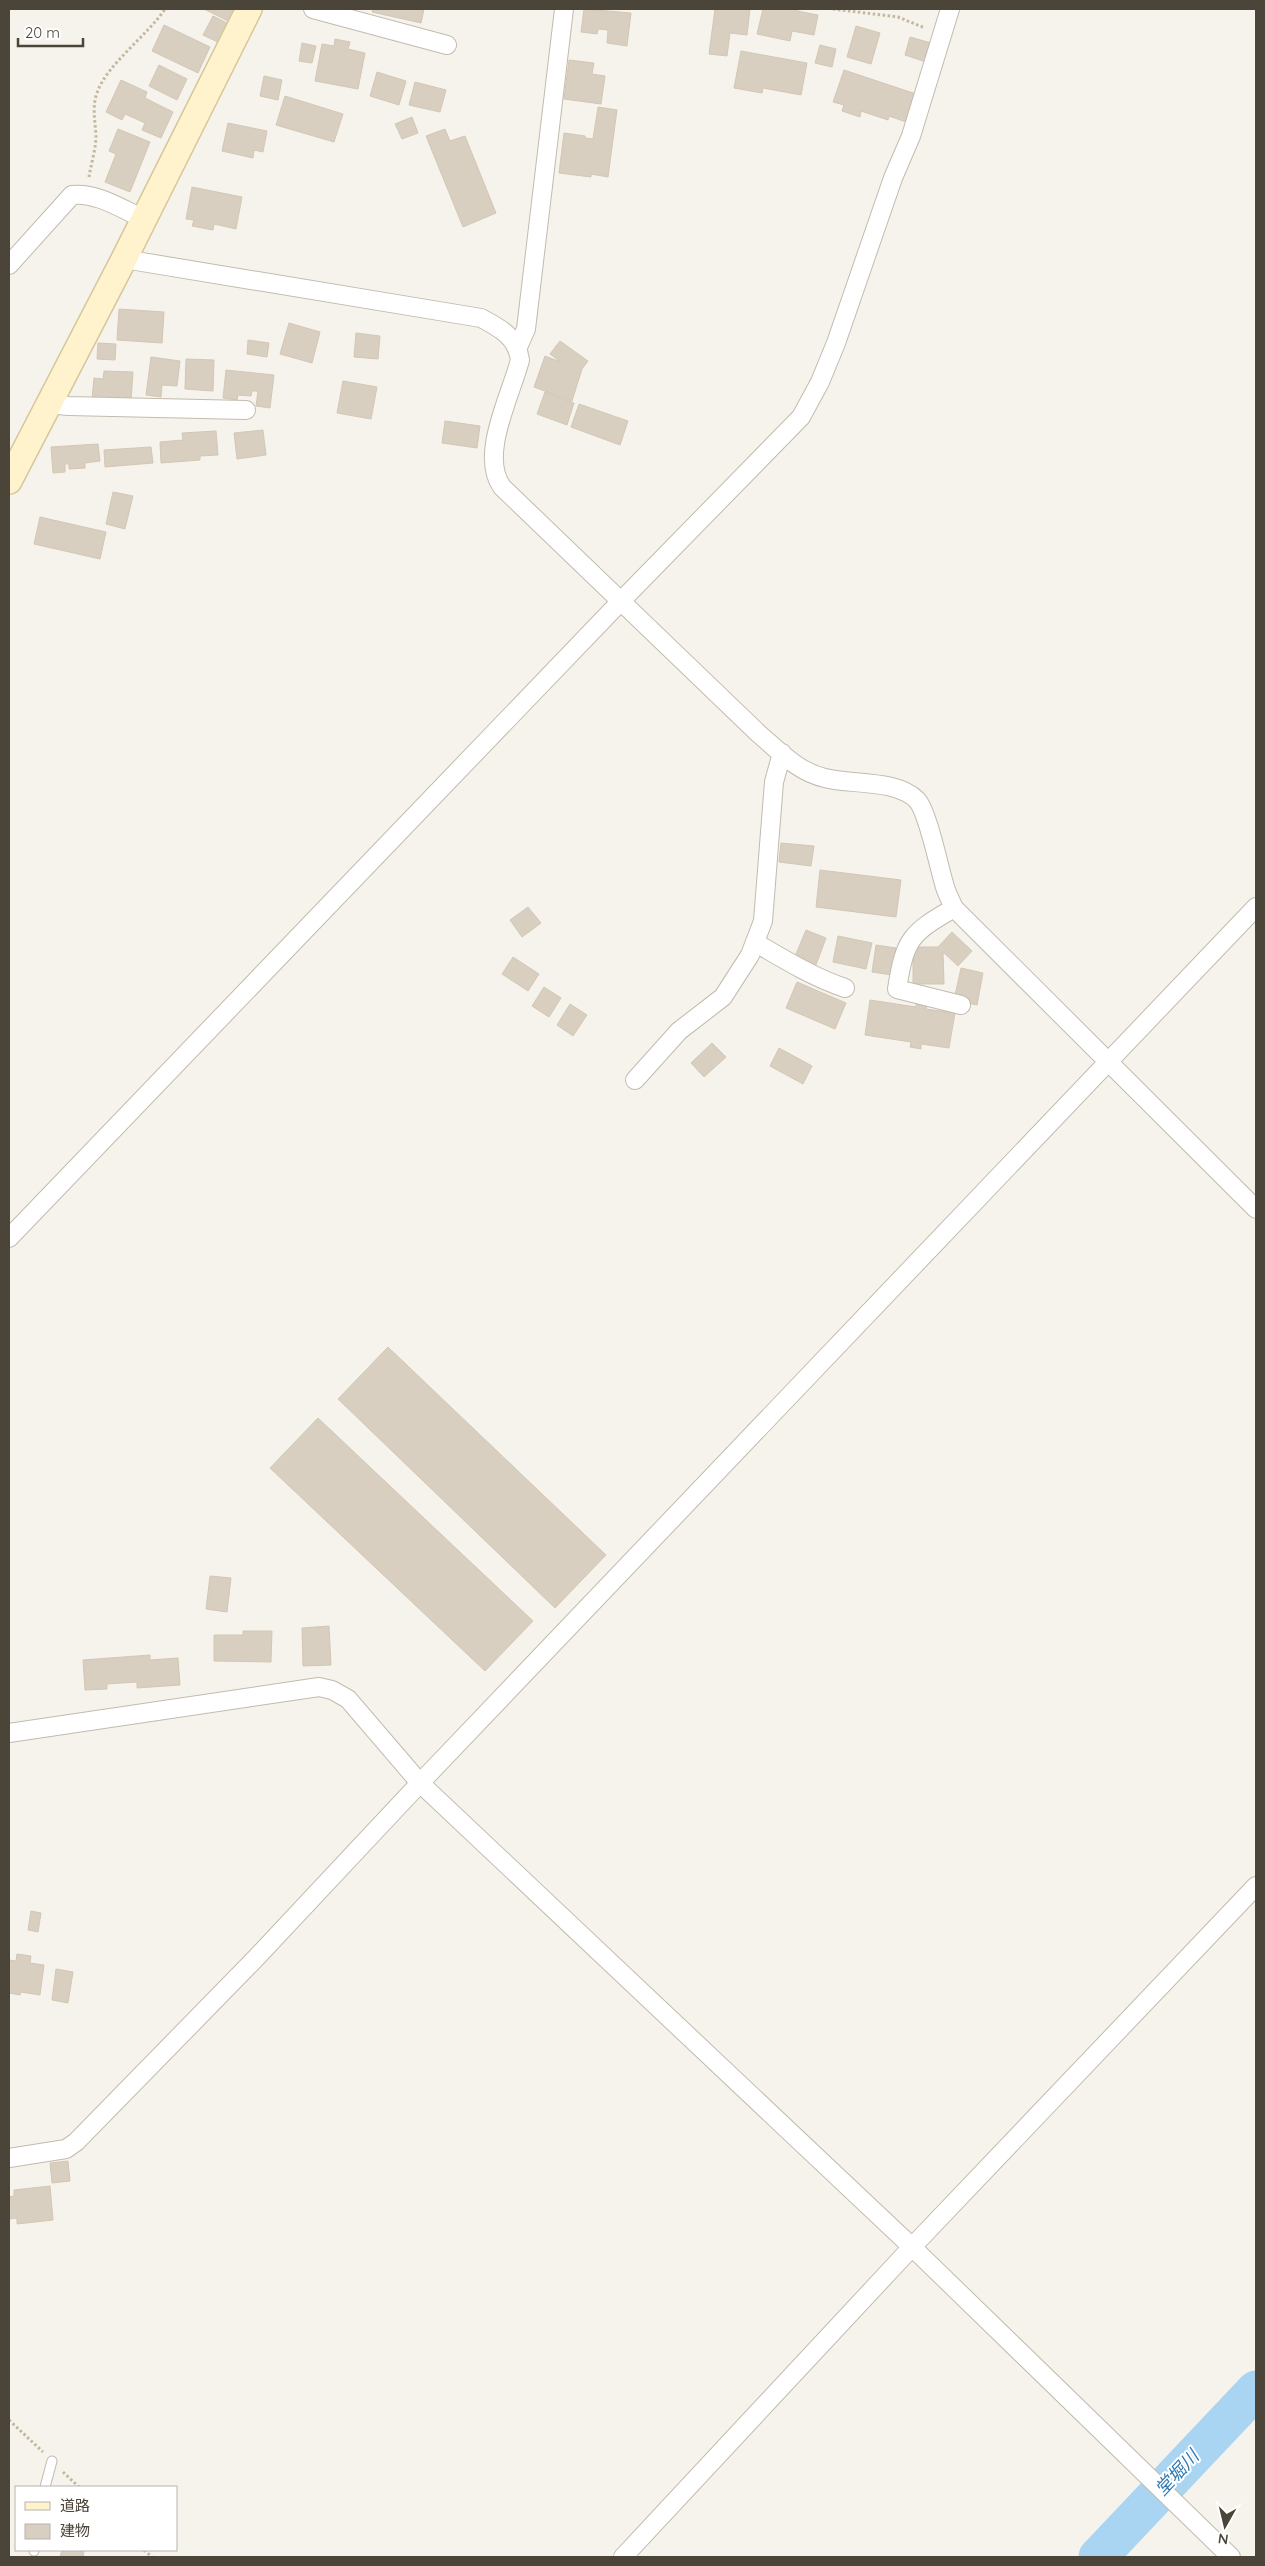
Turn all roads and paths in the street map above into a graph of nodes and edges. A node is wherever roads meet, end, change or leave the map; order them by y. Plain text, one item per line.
1 (165, 9) edge
2 (249, 9) edge
3 (312, 9) edge
4 (564, 9) edge
5 (833, 9) edge
6 (950, 9) edge
7 (942, 35) junction
8 (447, 44) dead end
9 (82, 194) junction
10 (144, 219) junction
11 (124, 259) junction
12 (9, 265) edge
13 (518, 347) junction
14 (49, 404) junction
15 (246, 410) dead end
16 (9, 481) edge
17 (622, 600) junction
18 (782, 753) junction
19 (1256, 907) edge
20 (954, 908) junction
21 (756, 943) junction
22 (845, 988) dead end
23 (961, 1006) dead end
24 (1108, 1064) junction
25 (635, 1080) dead end
26 (1256, 1209) edge
27 (9, 1238) edge
28 (9, 1733) edge
29 (420, 1783) junction
30 (1256, 1886) edge
31 (9, 2158) edge
32 (912, 2247) junction
33 (52, 2461) dead end
34 (45, 2486) edge
35 (623, 2557) edge
36 (1232, 2557) edge

1 - 9 path
2 - 10 street
3 - 8 street
4 - 13 street
5 - 7 path
6 - 7 street
7 - 17 street
9 - 10 street
9 - 12 street
10 - 11 street
11 - 13 street
11 - 14 street
13 - 17 street
14 - 15 street
14 - 16 street
17 - 18 street
17 - 27 street
18 - 20 street
18 - 21 street
19 - 24 street
20 - 23 street
20 - 24 street
21 - 22 street
21 - 25 street
24 - 26 street
24 - 29 street
28 - 29 street
29 - 31 street
29 - 32 street
30 - 32 street
32 - 35 street
32 - 36 street
33 - 34 lane

